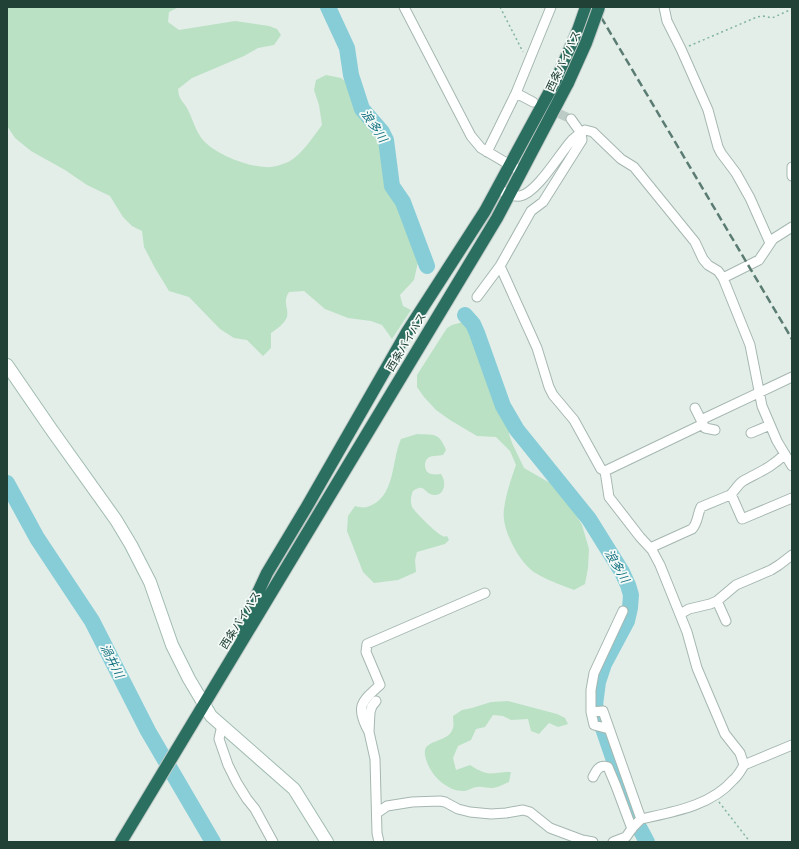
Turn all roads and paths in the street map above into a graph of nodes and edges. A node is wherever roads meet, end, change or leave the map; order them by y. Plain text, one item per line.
1 (404, 7) edge
2 (500, 7) edge
3 (551, 7) edge
4 (586, 7) edge
5 (599, 7) edge
6 (664, 7) edge
7 (792, 9) edge
8 (681, 49) junction
9 (529, 62) junction
10 (516, 93) junction
11 (534, 102) dead end
12 (571, 119) tunnel mouth
13 (581, 133) junction
14 (487, 152) junction
15 (510, 165) junction
16 (792, 167) edge
17 (522, 171) junction
18 (792, 176) edge
19 (497, 188) junction
20 (509, 194) junction
21 (792, 227) edge
22 (770, 243) junction
23 (500, 266) junction
24 (723, 278) junction
25 (477, 297) dead end
26 (7, 365) edge
27 (792, 377) edge
28 (759, 393) junction
29 (695, 408) dead end
30 (701, 424) junction
31 (770, 425) junction
32 (715, 430) dead end
33 (751, 433) dead end
34 (785, 454) junction
35 (792, 466) edge
36 (605, 471) junction
37 (731, 494) junction
38 (792, 498) edge
39 (650, 548) junction
40 (791, 559) edge
41 (485, 593) dead end
42 (717, 601) junction
43 (623, 610) dead end
44 (680, 614) junction
45 (726, 620) dead end
46 (217, 681) junction
47 (376, 701) dead end
48 (204, 704) junction
49 (222, 725) junction
50 (369, 732) junction
51 (792, 745) edge
52 (744, 765) junction
53 (593, 777) dead end
54 (715, 796) junction
55 (377, 813) junction
56 (636, 824) junction
57 (122, 842) edge
58 (273, 842) edge
59 (327, 842) edge
60 (379, 842) edge
61 (593, 842) edge
62 (613, 842) edge
63 (750, 842) edge

1 - 14 street
2 - 9 path
3 - 9 street
4 - 15 highway, 西条バイパス
5 - 17 highway, 西条バイパス, bridge
6 - 8 street
7 - 8 path
8 - 22 street
9 - 10 street
10 - 11 street
10 - 14 street
12 - 13 street
13 - 20 street
13 - 23 street
13 - 24 street
14 - 15 street
15 - 17 street
15 - 19 highway, 西条バイパス
16 - 18 street
17 - 20 highway, 西条バイパス
19 - 20 street
19 - 46 highway, 西条バイパス
20 - 46 highway, 西条バイパス
21 - 22 street
22 - 24 street
23 - 25 street
23 - 36 street
24 - 28 street
26 - 48 street
27 - 28 street
28 - 30 street
28 - 31 street
29 - 30 street
30 - 32 street
30 - 36 street
31 - 33 street
31 - 34 street
34 - 35 street
34 - 37 street
36 - 39 street
37 - 38 street
37 - 39 street
39 - 44 street
40 - 42 street
41 - 50 street
42 - 44 street
42 - 45 street
43 - 56 street
44 - 52 street
46 - 48 highway, 西条バイパス
47 - 50 street
48 - 49 street
48 - 57 highway, 西条バイパス
49 - 58 street
49 - 59 street
50 - 55 street
51 - 52 street
52 - 54 street
53 - 56 street
54 - 56 street
54 - 63 path
55 - 60 street
55 - 61 street
56 - 62 street

